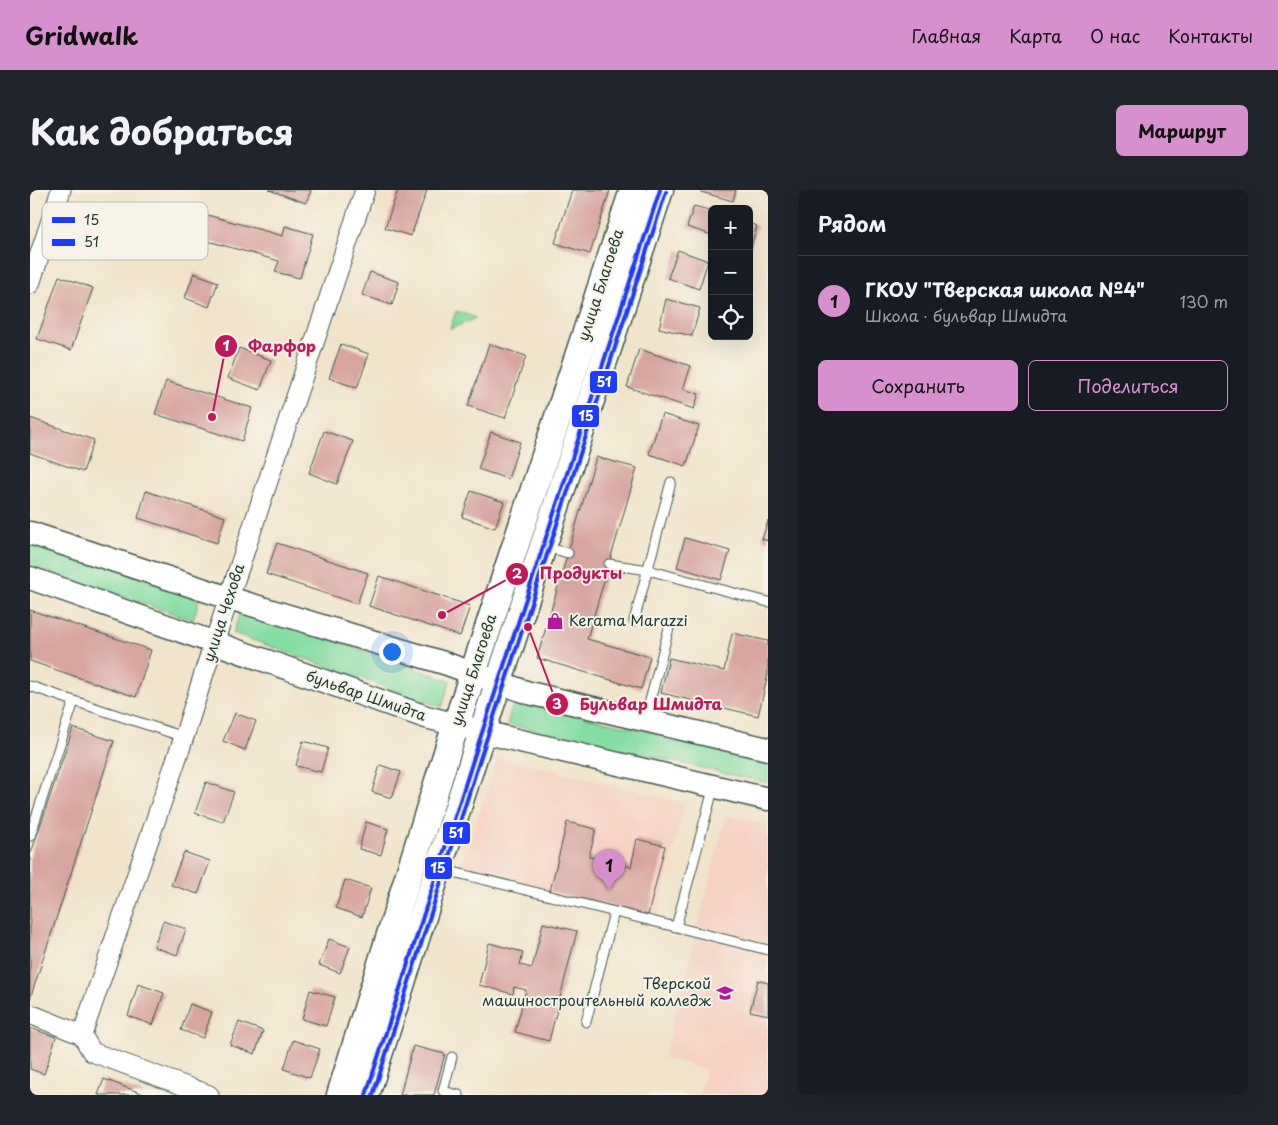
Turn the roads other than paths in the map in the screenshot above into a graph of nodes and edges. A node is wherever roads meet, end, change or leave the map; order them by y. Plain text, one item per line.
1 (61, 190) edge
2 (365, 190) edge
3 (633, 190) edge
4 (660, 190) edge
5 (57, 202) edge
6 (42, 248) edge
7 (30, 284) edge
8 (671, 482) dead end
9 (30, 532) edge
10 (543, 546) junction
11 (568, 553) dead end
12 (609, 564) dead end
13 (648, 570) junction
14 (30, 578) edge
15 (229, 598) junction
16 (768, 602) edge
17 (634, 621) dead end
18 (669, 628) dead end
19 (214, 643) junction
20 (473, 673) junction
21 (498, 682) junction
22 (30, 686) edge
23 (74, 701) junction
24 (645, 720) junction
25 (456, 724) junction
26 (482, 731) junction
27 (184, 737) junction
28 (768, 749) edge
29 (714, 786) junction
30 (768, 799) edge
31 (30, 836) edge
32 (438, 868) junction
33 (614, 912) junction
34 (676, 927) junction
35 (768, 950) edge
36 (30, 1014) edge
37 (586, 1022) dead end
38 (82, 1035) junction
39 (452, 1057) dead end
40 (210, 1095) edge
41 (340, 1095) edge
42 (366, 1095) edge
43 (459, 1095) edge

1 - 5 street
2 - 15 street, улица Чехова
3 - 20 main road, улица Благоева
4 - 10 main road, улица Благоева
6 - 7 street
8 - 13 lane
9 - 15 street
10 - 11 lane
10 - 21 main road, улица Благоева
12 - 13 lane
13 - 16 lane
13 - 17 lane
14 - 19 street, бульвар Шмидта
15 - 19 street, улица Чехова
15 - 20 street
18 - 24 lane
19 - 25 street, бульвар Шмидта
19 - 27 street, улица Чехова
20 - 21 street
20 - 25 main road, улица Благоева
21 - 24 street
21 - 26 main road, улица Благоева
22 - 23 lane
23 - 27 lane
23 - 31 lane
24 - 28 street
25 - 26 street, бульвар Шмидта
25 - 41 main road, улица Благоева
26 - 29 street, бульвар Шмидта
26 - 32 main road, улица Благоева
27 - 38 street, улица Чехова
29 - 30 street, бульвар Шмидта
29 - 34 lane
32 - 33 lane
32 - 42 main road, улица Благоева
33 - 34 lane
33 - 37 lane
34 - 35 lane
36 - 38 street
38 - 40 street
39 - 43 lane

